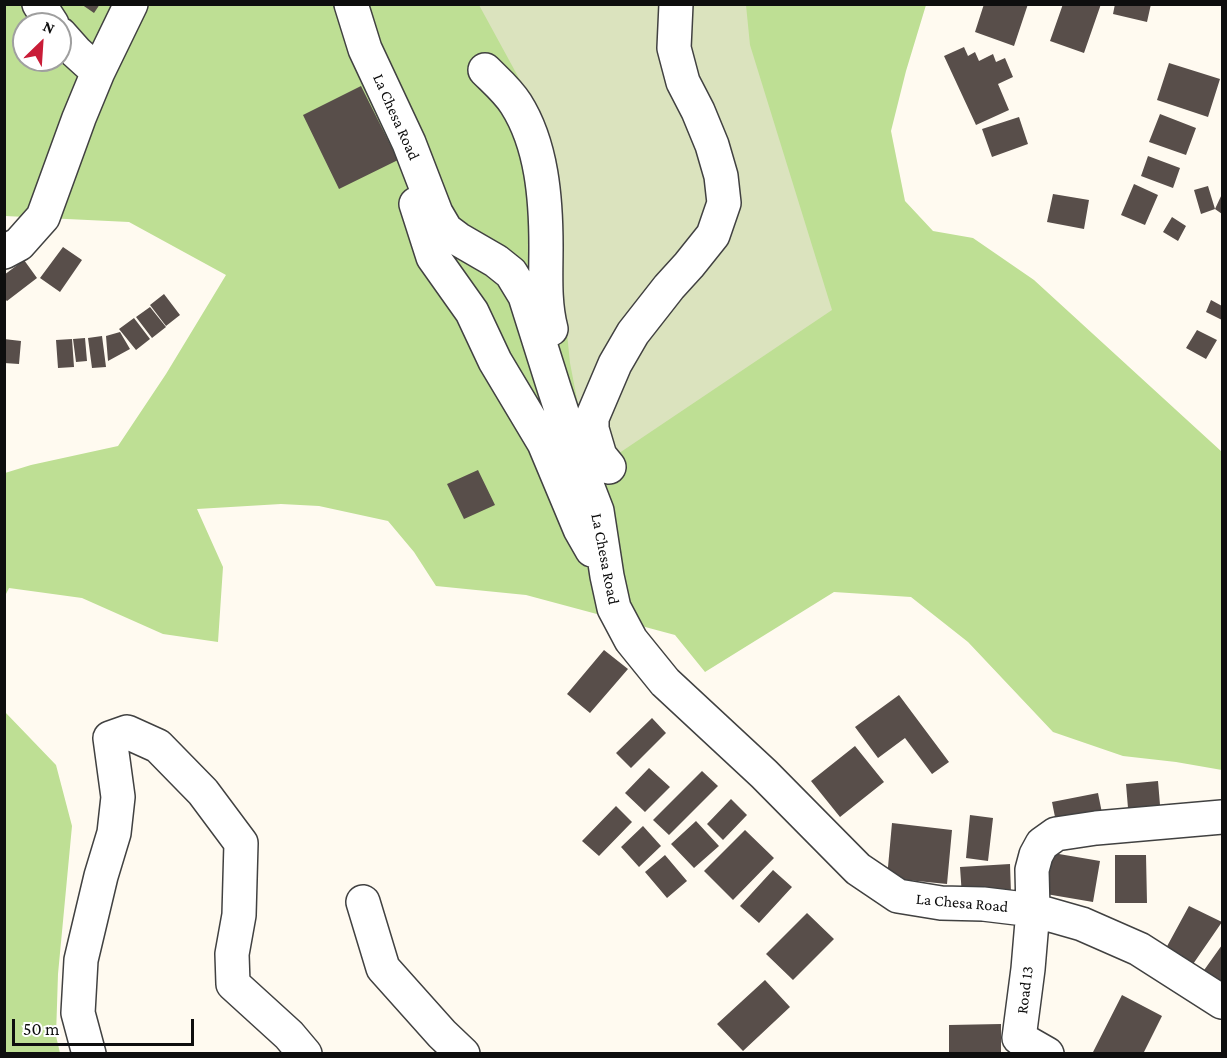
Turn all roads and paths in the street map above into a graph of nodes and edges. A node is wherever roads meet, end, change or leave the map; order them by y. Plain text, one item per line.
1 (131, 4) edge
2 (351, 4) edge
3 (676, 4) edge
4 (72, 48) edge
5 (485, 70) dead end
6 (98, 72) junction
7 (409, 143) junction
8 (4, 252) edge
9 (594, 467) junction
10 (607, 576) junction
11 (1222, 817) edge
12 (363, 902) dead end
13 (1033, 910) junction
14 (1222, 1002) edge
15 (1028, 1048) edge
16 (89, 1053) edge
17 (305, 1053) edge
18 (463, 1053) edge

1 - 6 street
2 - 7 street, La Chesa Road
3 - 9 street
4 - 6 street
5 - 9 street
6 - 8 street
7 - 9 street, La Chesa Road
7 - 10 street
9 - 10 street, La Chesa Road
10 - 13 street, La Chesa Road
11 - 13 street, Road 13
12 - 18 street
13 - 14 street, La Chesa Road
13 - 15 street, Road 13
16 - 17 street

